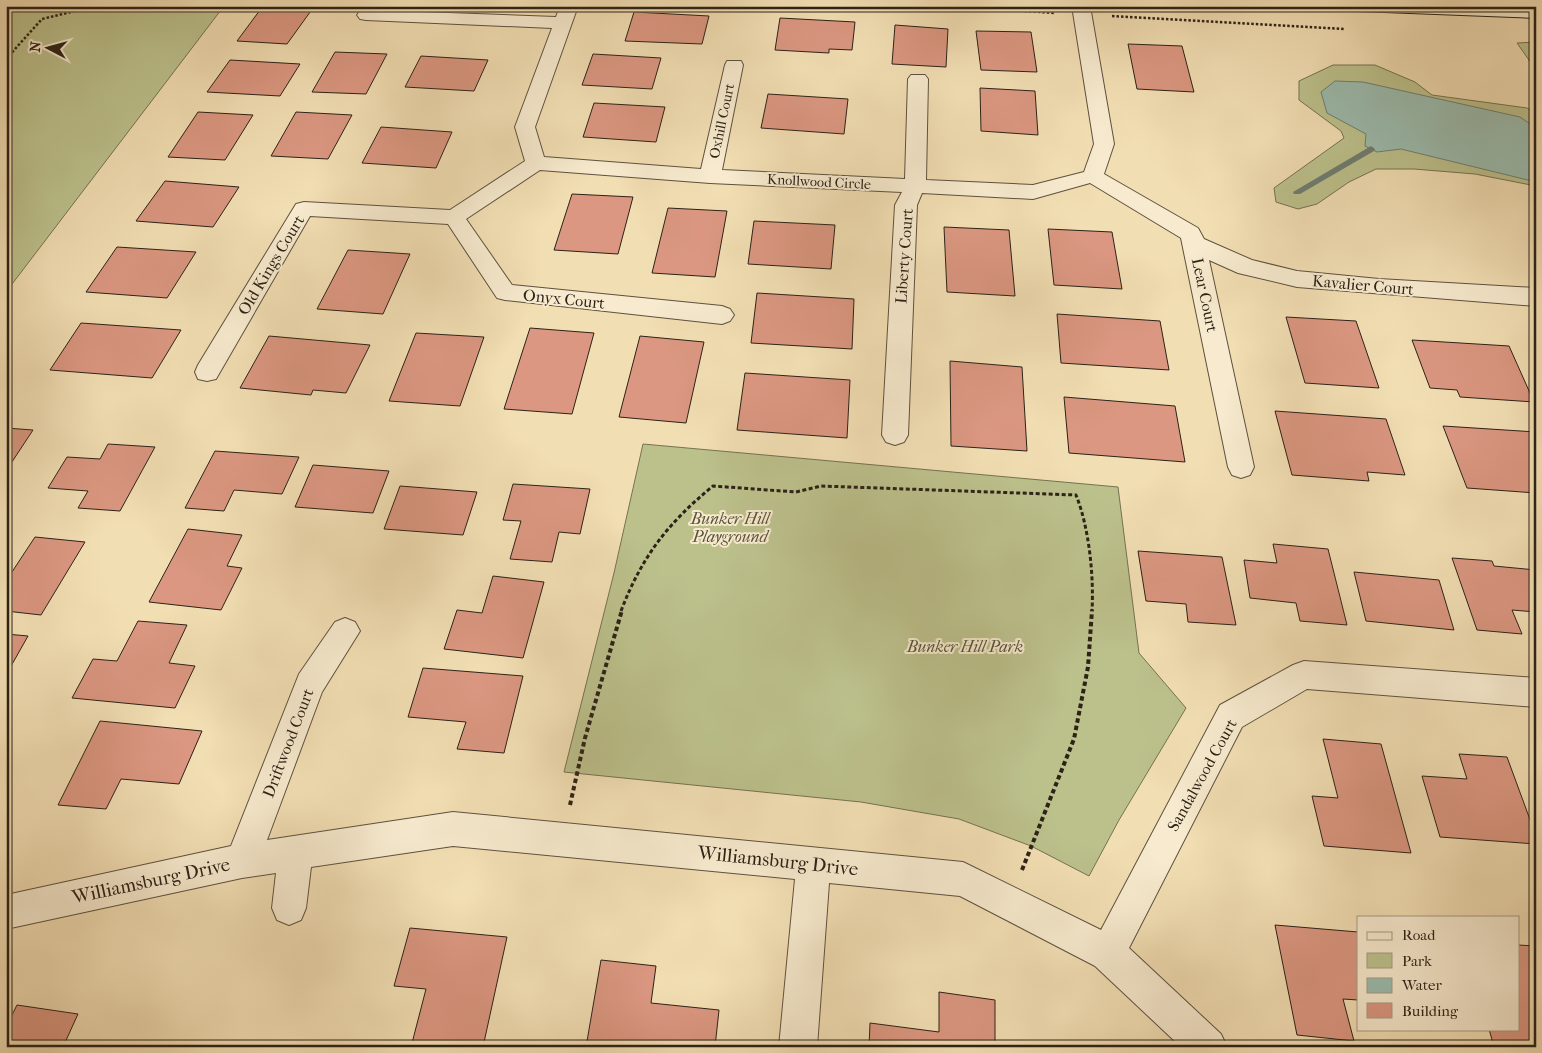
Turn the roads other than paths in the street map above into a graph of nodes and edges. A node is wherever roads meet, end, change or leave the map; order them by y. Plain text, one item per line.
1 (1081, 6) edge
2 (1358, 6) edge
3 (1472, 9) edge
4 (1536, 13) edge
5 (366, 15) dead end
6 (565, 15) edge
7 (734, 65) dead end
8 (918, 79) dead end
9 (536, 163) junction
10 (710, 176) junction
11 (1093, 176) junction
12 (915, 187) junction
13 (454, 217) junction
14 (1195, 244) junction
15 (1536, 298) edge
16 (722, 315) dead end
17 (207, 372) dead end
18 (894, 435) dead end
19 (1241, 467) dead end
20 (345, 631) dead end
21 (1536, 693) edge
22 (296, 853) junction
23 (242, 862) junction
24 (813, 865) junction
25 (289, 908) dead end
26 (6, 912) edge
27 (1108, 953) junction
28 (798, 1047) edge
29 (1208, 1047) edge

1 - 11 street
2 - 3 street
3 - 4 street
5 - 6 street
6 - 9 street
7 - 10 street, Oxhill Court
8 - 12 street, Liberty Court
9 - 10 street, Knollwood Circle
9 - 13 street
10 - 12 street, Knollwood Circle
11 - 12 street, Knollwood Circle
11 - 14 street, Lear Court
12 - 18 street, Liberty Court
13 - 16 street, Onyx Court
13 - 17 street, Old Kings Court
14 - 15 street, Kavalier Court
14 - 19 street, Lear Court
20 - 23 street, Driftwood Court
21 - 27 street, Sandalwood Court
22 - 23 street, Williamsburg Drive
22 - 24 street, Williamsburg Drive
22 - 25 street
23 - 26 street, Williamsburg Drive
24 - 27 street, Williamsburg Drive
24 - 28 street
27 - 29 street, Williamsburg Drive

